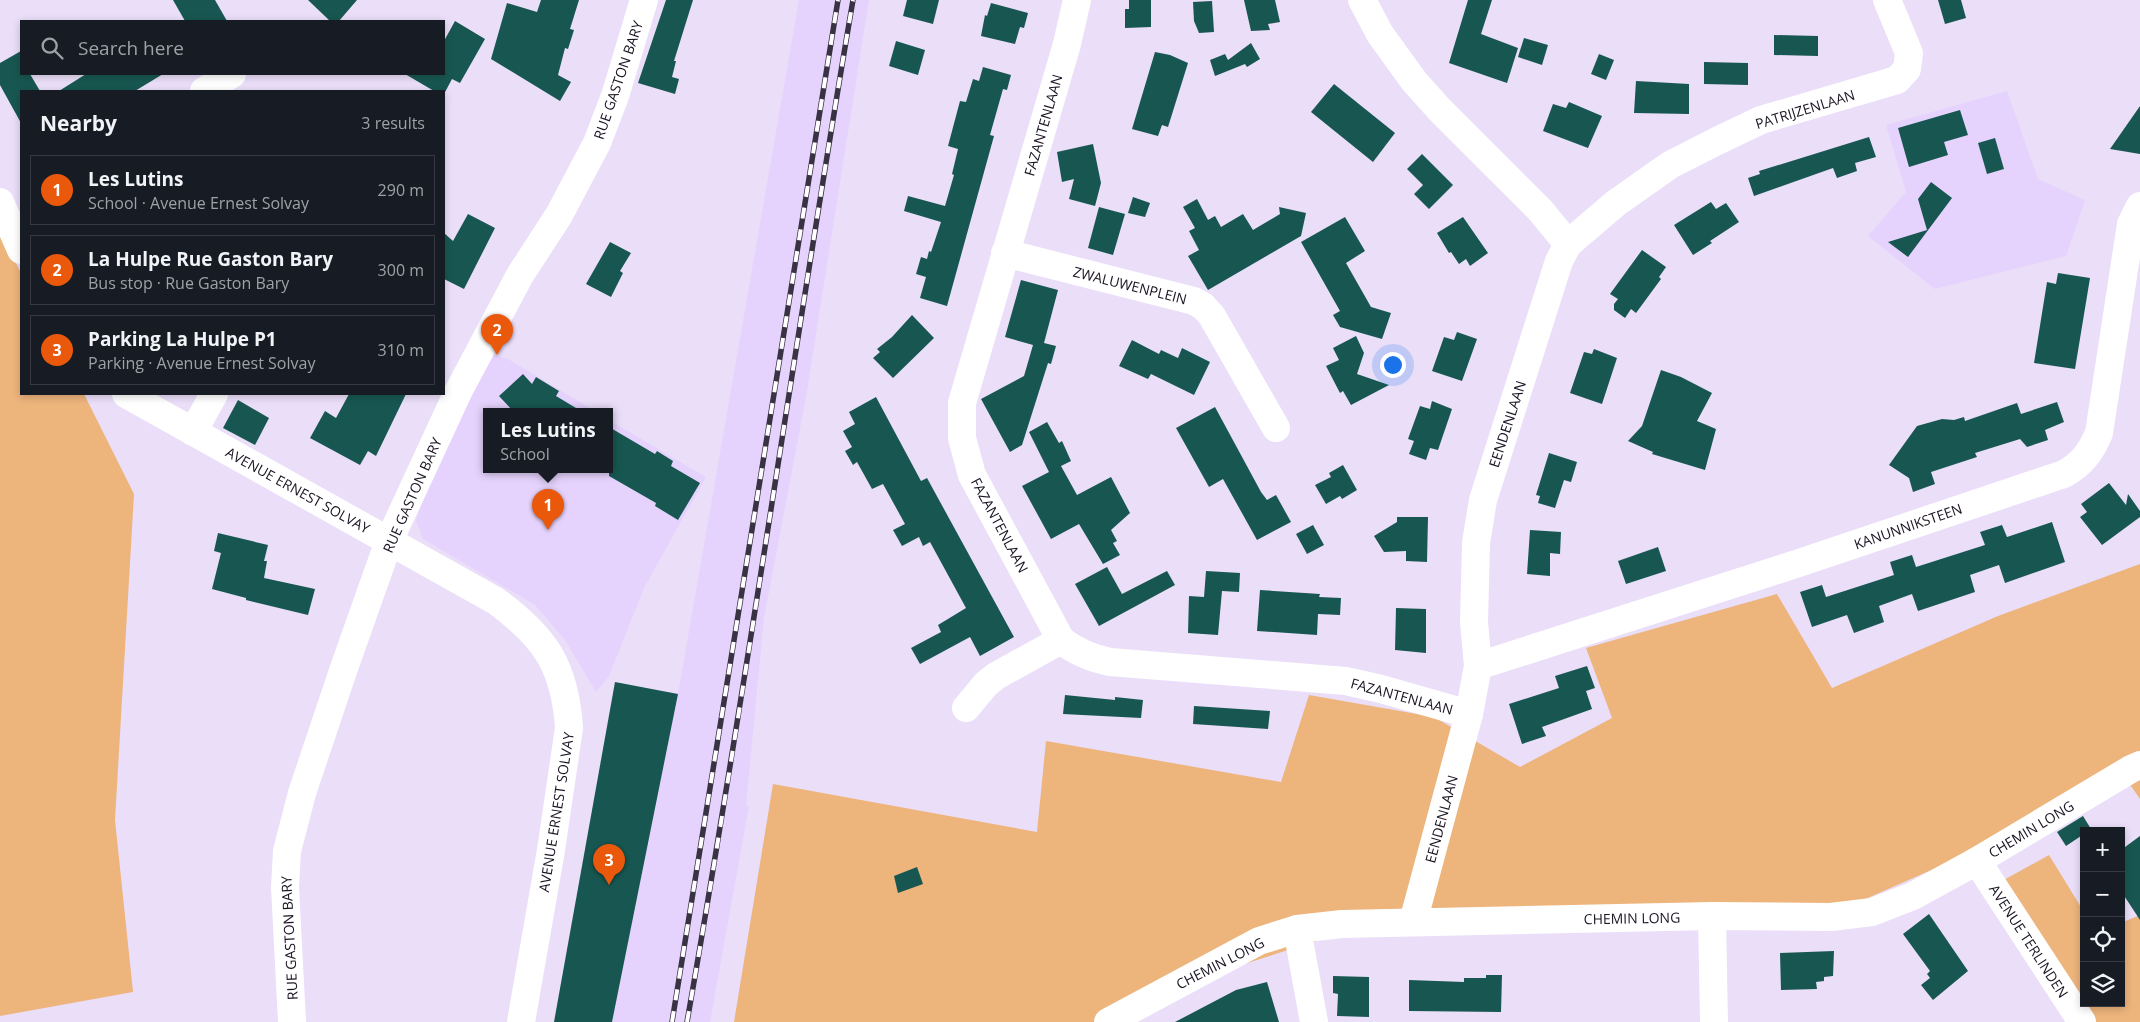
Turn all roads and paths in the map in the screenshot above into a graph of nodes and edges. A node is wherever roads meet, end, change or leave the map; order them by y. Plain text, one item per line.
1 (644, 0) edge
2 (1077, 0) edge
3 (1362, 0) edge
4 (1887, 0) edge
5 (230, 75) edge
6 (206, 90) edge
7 (2140, 206) edge
8 (9, 209) edge
9 (1568, 244) junction
10 (20, 247) edge
11 (1005, 253) junction
12 (128, 395) edge
13 (213, 395) edge
14 (1276, 428) dead end
15 (193, 432) junction
16 (389, 541) junction
17 (1061, 640) junction
18 (1478, 666) junction
19 (966, 708) dead end
20 (1469, 714) junction
21 (2140, 765) edge
22 (1977, 861) junction
23 (1712, 916) junction
24 (1413, 922) junction
25 (1296, 929) junction
26 (292, 1022) edge
27 (521, 1022) edge
28 (1108, 1022) edge
29 (1314, 1022) edge
30 (1714, 1022) edge
31 (2082, 1022) edge

1 - 16 street, RUE GASTON BARY
2 - 11 street, FAZANTENLAAN
3 - 9 street
4 - 9 street, PATRIJZENLAAN
5 - 6 street
7 - 18 street, KANUNNIKSTEEN
8 - 10 street
9 - 18 street, EENDENLAAN
11 - 14 street, ZWALUWENPLEIN
11 - 17 street, FAZANTENLAAN
12 - 15 street, AVENUE ERNEST SOLVAY
13 - 15 street
15 - 16 street, AVENUE ERNEST SOLVAY
16 - 26 street, RUE GASTON BARY
16 - 27 street, AVENUE ERNEST SOLVAY
17 - 19 street
17 - 20 street, FAZANTENLAAN
18 - 20 street, EENDENLAAN
20 - 24 street, EENDENLAAN
21 - 22 street, CHEMIN LONG
22 - 23 street, CHEMIN LONG
22 - 31 street, AVENUE TERLINDEN
23 - 24 street, CHEMIN LONG
23 - 30 street
24 - 25 street, CHEMIN LONG
25 - 28 street, CHEMIN LONG
25 - 29 street

